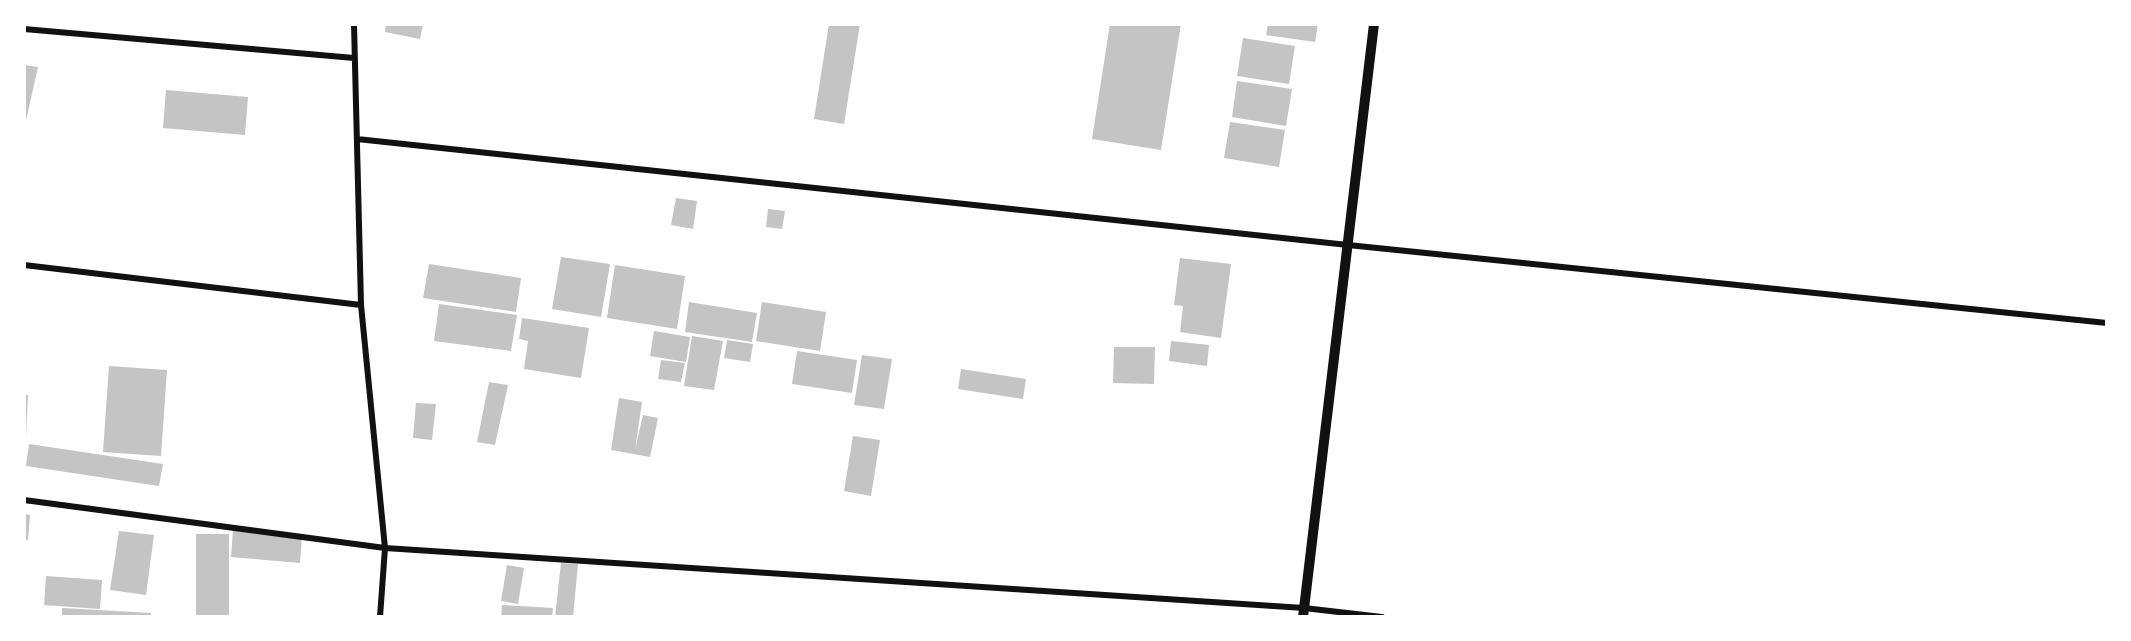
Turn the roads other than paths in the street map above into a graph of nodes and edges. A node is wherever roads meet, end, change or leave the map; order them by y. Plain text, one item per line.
1 (354, 24) edge
2 (1374, 24) edge
3 (24, 29) edge
4 (354, 58) junction
5 (357, 139) junction
6 (1348, 245) junction
7 (24, 266) edge
8 (361, 305) junction
9 (2107, 323) edge
10 (24, 500) edge
11 (385, 548) junction
12 (1303, 613) edge
13 (380, 617) edge
14 (1382, 617) edge

1 - 4 street
2 - 6 street
3 - 4 street
4 - 5 street
5 - 6 street
5 - 8 street
6 - 9 street
6 - 12 street
7 - 8 street
8 - 11 street
10 - 11 street
11 - 12 street
11 - 13 street
12 - 14 street

